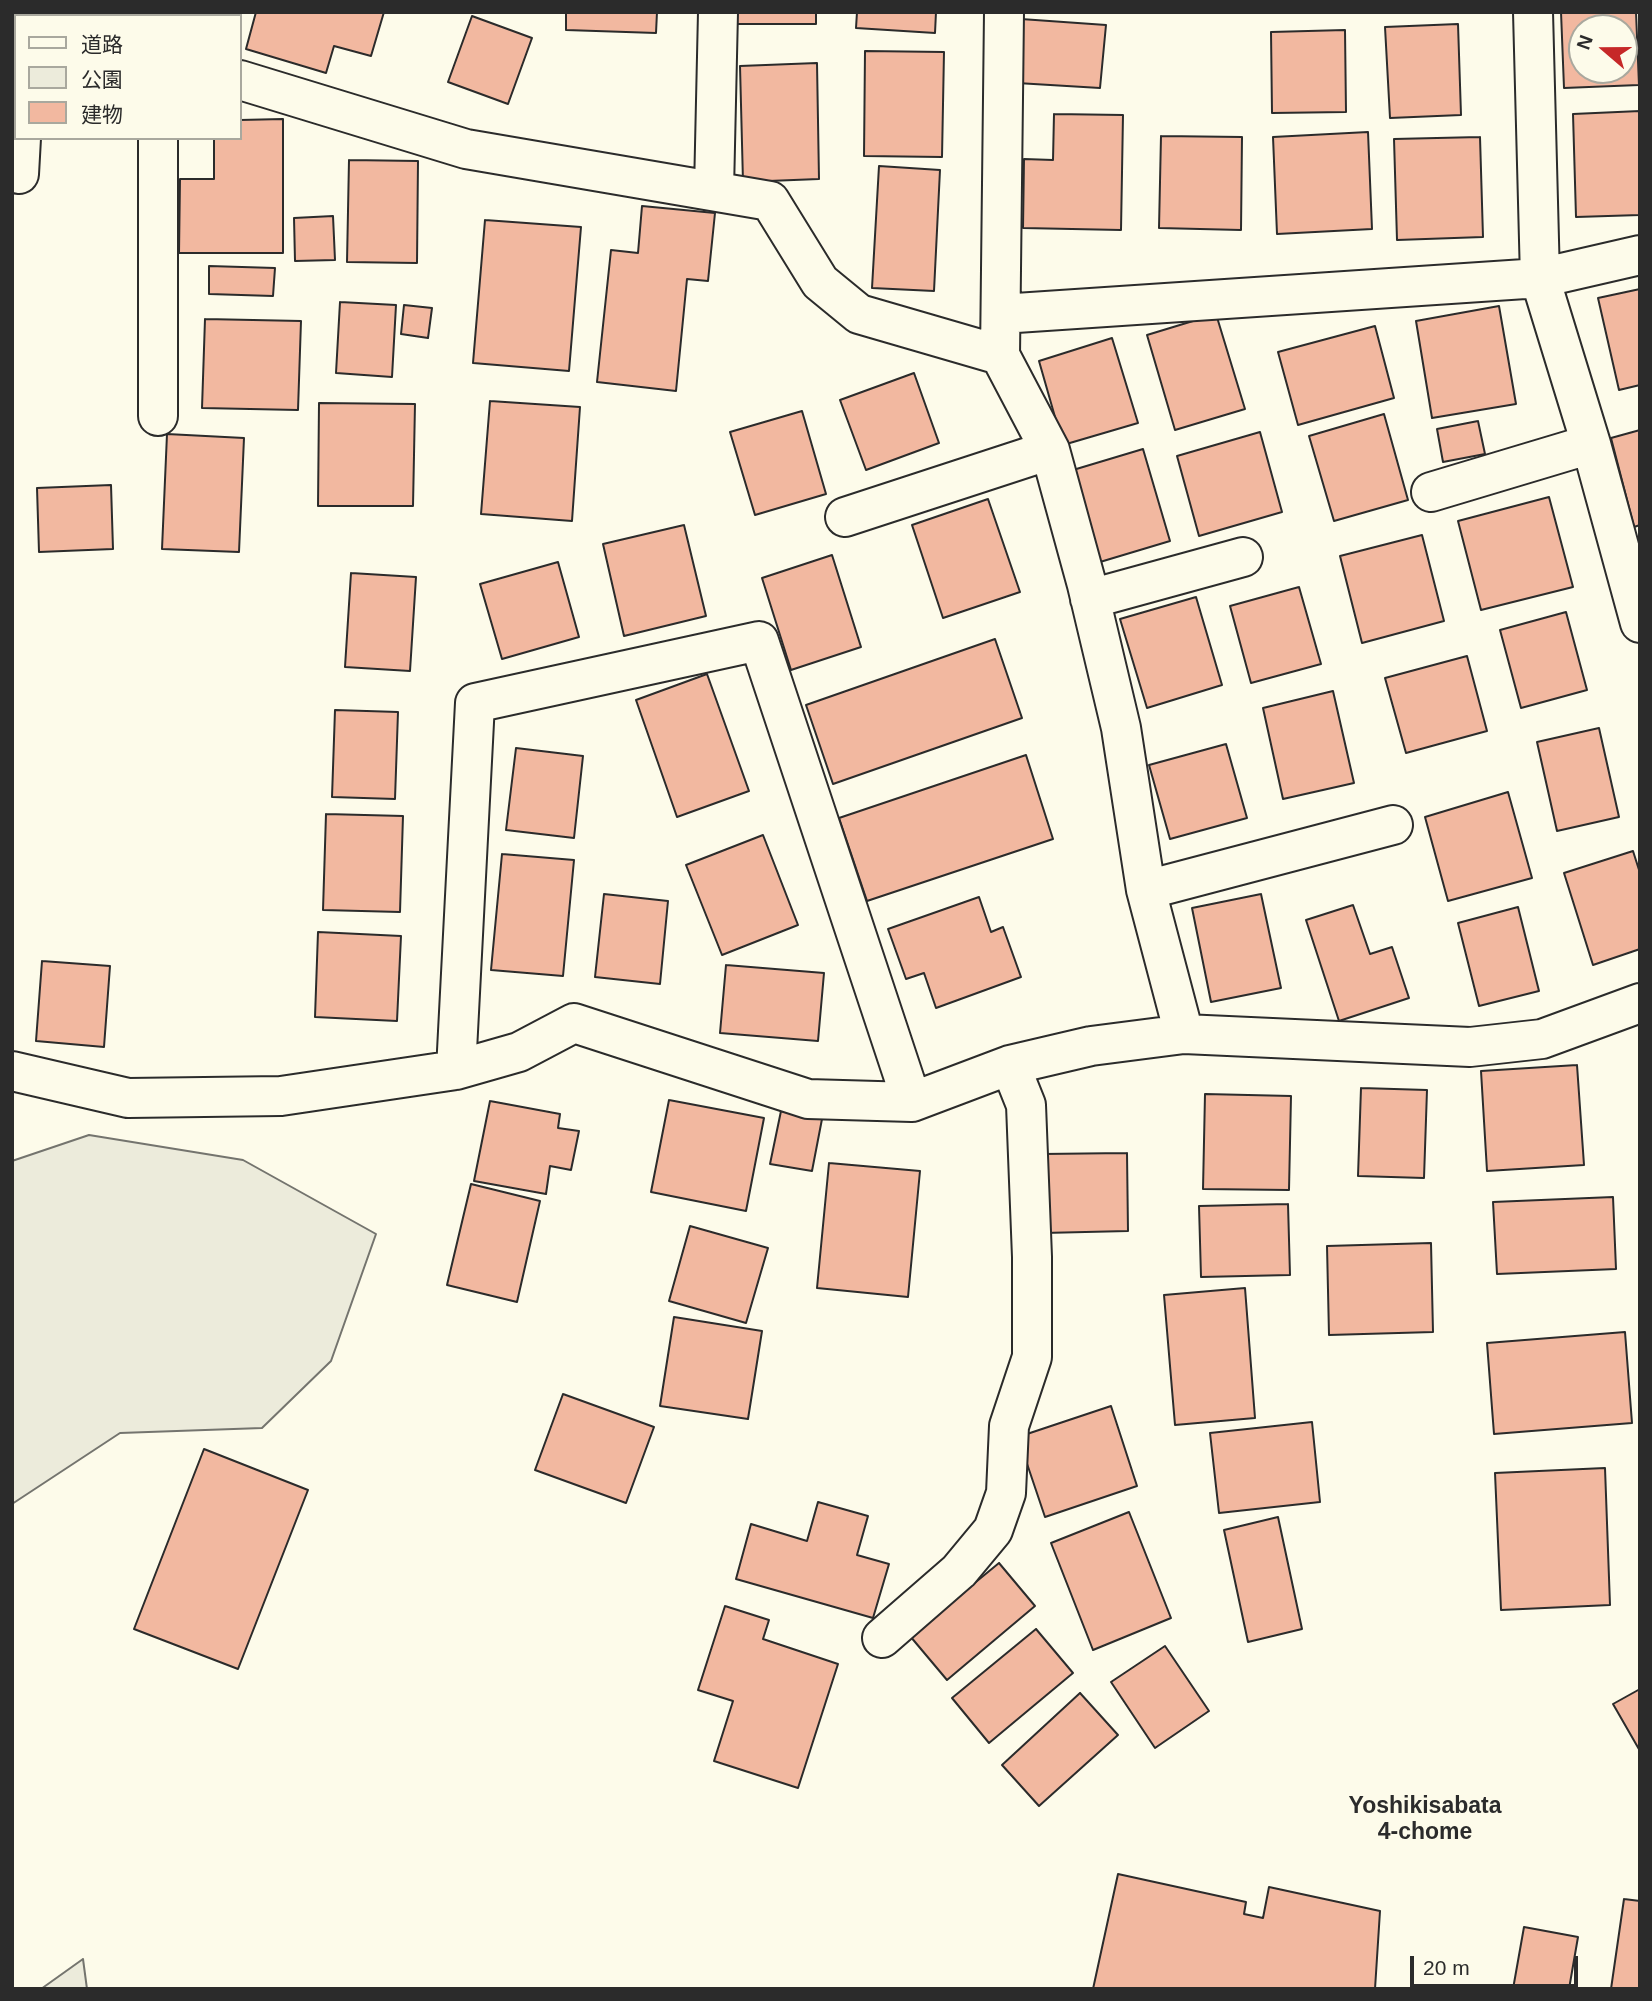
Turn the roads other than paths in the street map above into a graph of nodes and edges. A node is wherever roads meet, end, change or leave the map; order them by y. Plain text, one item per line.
1 (718, 12) edge
2 (1004, 12) edge
3 (1533, 12) edge
4 (242, 81) edge
5 (158, 140) edge
6 (714, 190) junction
7 (1640, 255) edge
8 (1540, 278) junction
9 (1000, 314) junction
10 (1000, 355) junction
11 (158, 416) dead end
12 (1591, 444) junction
13 (1050, 450) junction
14 (1432, 492) dead end
15 (845, 517) dead end
16 (1243, 557) dead end
17 (1090, 599) junction
18 (1640, 623) edge
19 (1393, 825) dead end
20 (1146, 890) junction
21 (1640, 1003) edge
22 (1184, 1034) junction
23 (1010, 1065) junction
24 (456, 1070) junction
25 (12, 1071) edge
26 (912, 1102) junction
27 (882, 1638) dead end

1 - 6 street
2 - 9 street
3 - 8 street
4 - 6 street
5 - 11 street
6 - 10 street
7 - 8 street
8 - 9 street
8 - 12 street
9 - 10 street
10 - 13 street
12 - 14 street
12 - 18 street
13 - 15 street
13 - 17 street
16 - 17 street
17 - 20 street
19 - 20 street
20 - 22 street
21 - 22 street
22 - 23 street
23 - 26 street
23 - 27 street
24 - 25 street
24 - 26 street
24 - 26 street

